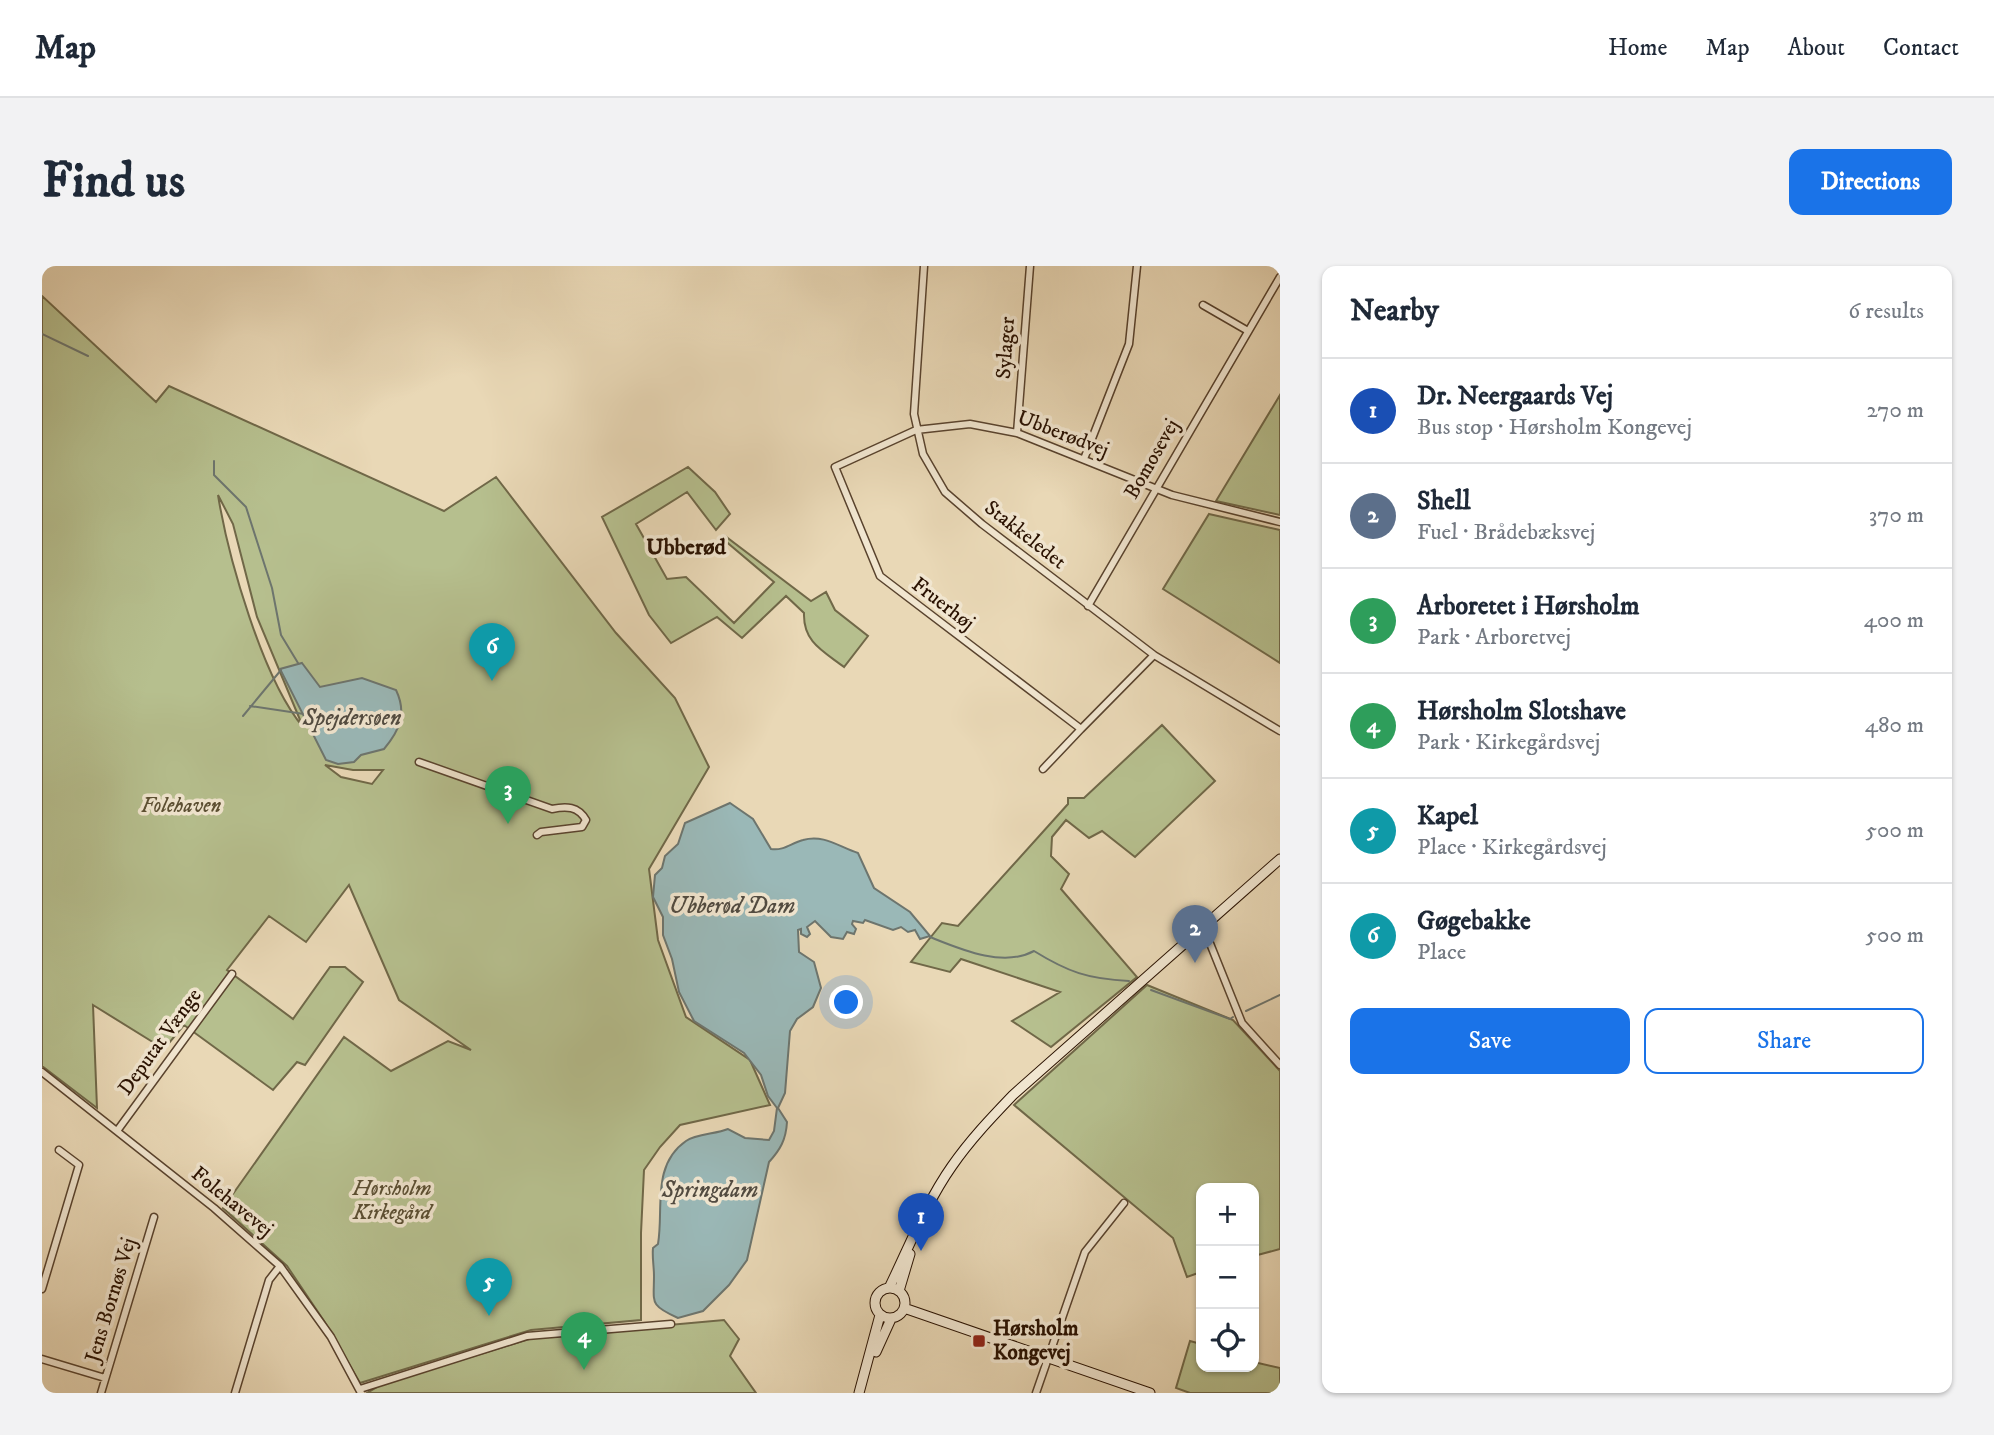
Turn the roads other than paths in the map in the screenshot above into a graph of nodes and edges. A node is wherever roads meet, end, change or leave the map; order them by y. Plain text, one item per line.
1 (925, 266) edge
2 (1030, 266) edge
3 (1137, 266) edge
4 (1280, 277) edge
5 (1203, 305) dead end
6 (1248, 331) junction
7 (916, 430) junction
8 (1017, 433) junction
9 (1084, 459) junction
10 (835, 467) joint
11 (1154, 489) junction
12 (1280, 522) edge
13 (1088, 606) junction
14 (1154, 655) junction
15 (1081, 729) junction
16 (1280, 731) edge
17 (419, 762) dead end
18 (1043, 769) dead end
19 (537, 835) dead end
20 (1280, 859) edge
21 (1203, 926) junction
22 (232, 974) dead end
23 (1280, 1065) edge
24 (42, 1072) edge
25 (117, 1132) junction
26 (59, 1150) dead end
27 (1124, 1203) dead end
28 (153, 1217) dead end
29 (280, 1266) junction
30 (42, 1289) edge
31 (894, 1289) junction
32 (904, 1308) junction
33 (880, 1315) junction
34 (891, 1318) junction
35 (671, 1324) dead end
36 (1048, 1358) junction
37 (42, 1359) edge
38 (870, 1363) junction
39 (105, 1378) junction
40 (360, 1391) edge
41 (101, 1393) edge
42 (235, 1393) edge
43 (859, 1393) edge
44 (1036, 1393) edge
45 (1150, 1393) edge

1 - 7 street, Stakkeledet
2 - 8 street, Sylager
3 - 9 street
4 - 6 street, Bomosevej
5 - 6 street
6 - 11 street, Bomosevej
7 - 8 street, Ubberødvej
7 - 10 street, Ubberødvej
7 - 13 street, Stakkeledet
8 - 9 street, Ubberødvej
9 - 11 street, Ubberødvej
10 - 15 street, Fruerhøj
11 - 12 street, Ubberødvej
11 - 13 street, Bomosevej
13 - 14 street, Stakkeledet
14 - 15 street
14 - 16 street, Stakkeledet
15 - 18 street
17 - 19 street
20 - 21 main road
21 - 23 street
21 - 31 main road
22 - 25 street, Deputat Vænge
24 - 25 street, Folehavevej
25 - 29 street, Folehavevej
26 - 30 street
27 - 36 street
28 - 39 street, Jens Bornøs Vej
29 - 40 street, Folehavevej
29 - 42 street
31 - 32 main road
31 - 33 main road
32 - 34 main road
32 - 36 main road
33 - 34 main road
33 - 38 main road
34 - 38 main road
35 - 40 street
36 - 44 street
36 - 45 main road
37 - 39 street
38 - 43 main road
39 - 41 street, Jens Bornøs Vej

